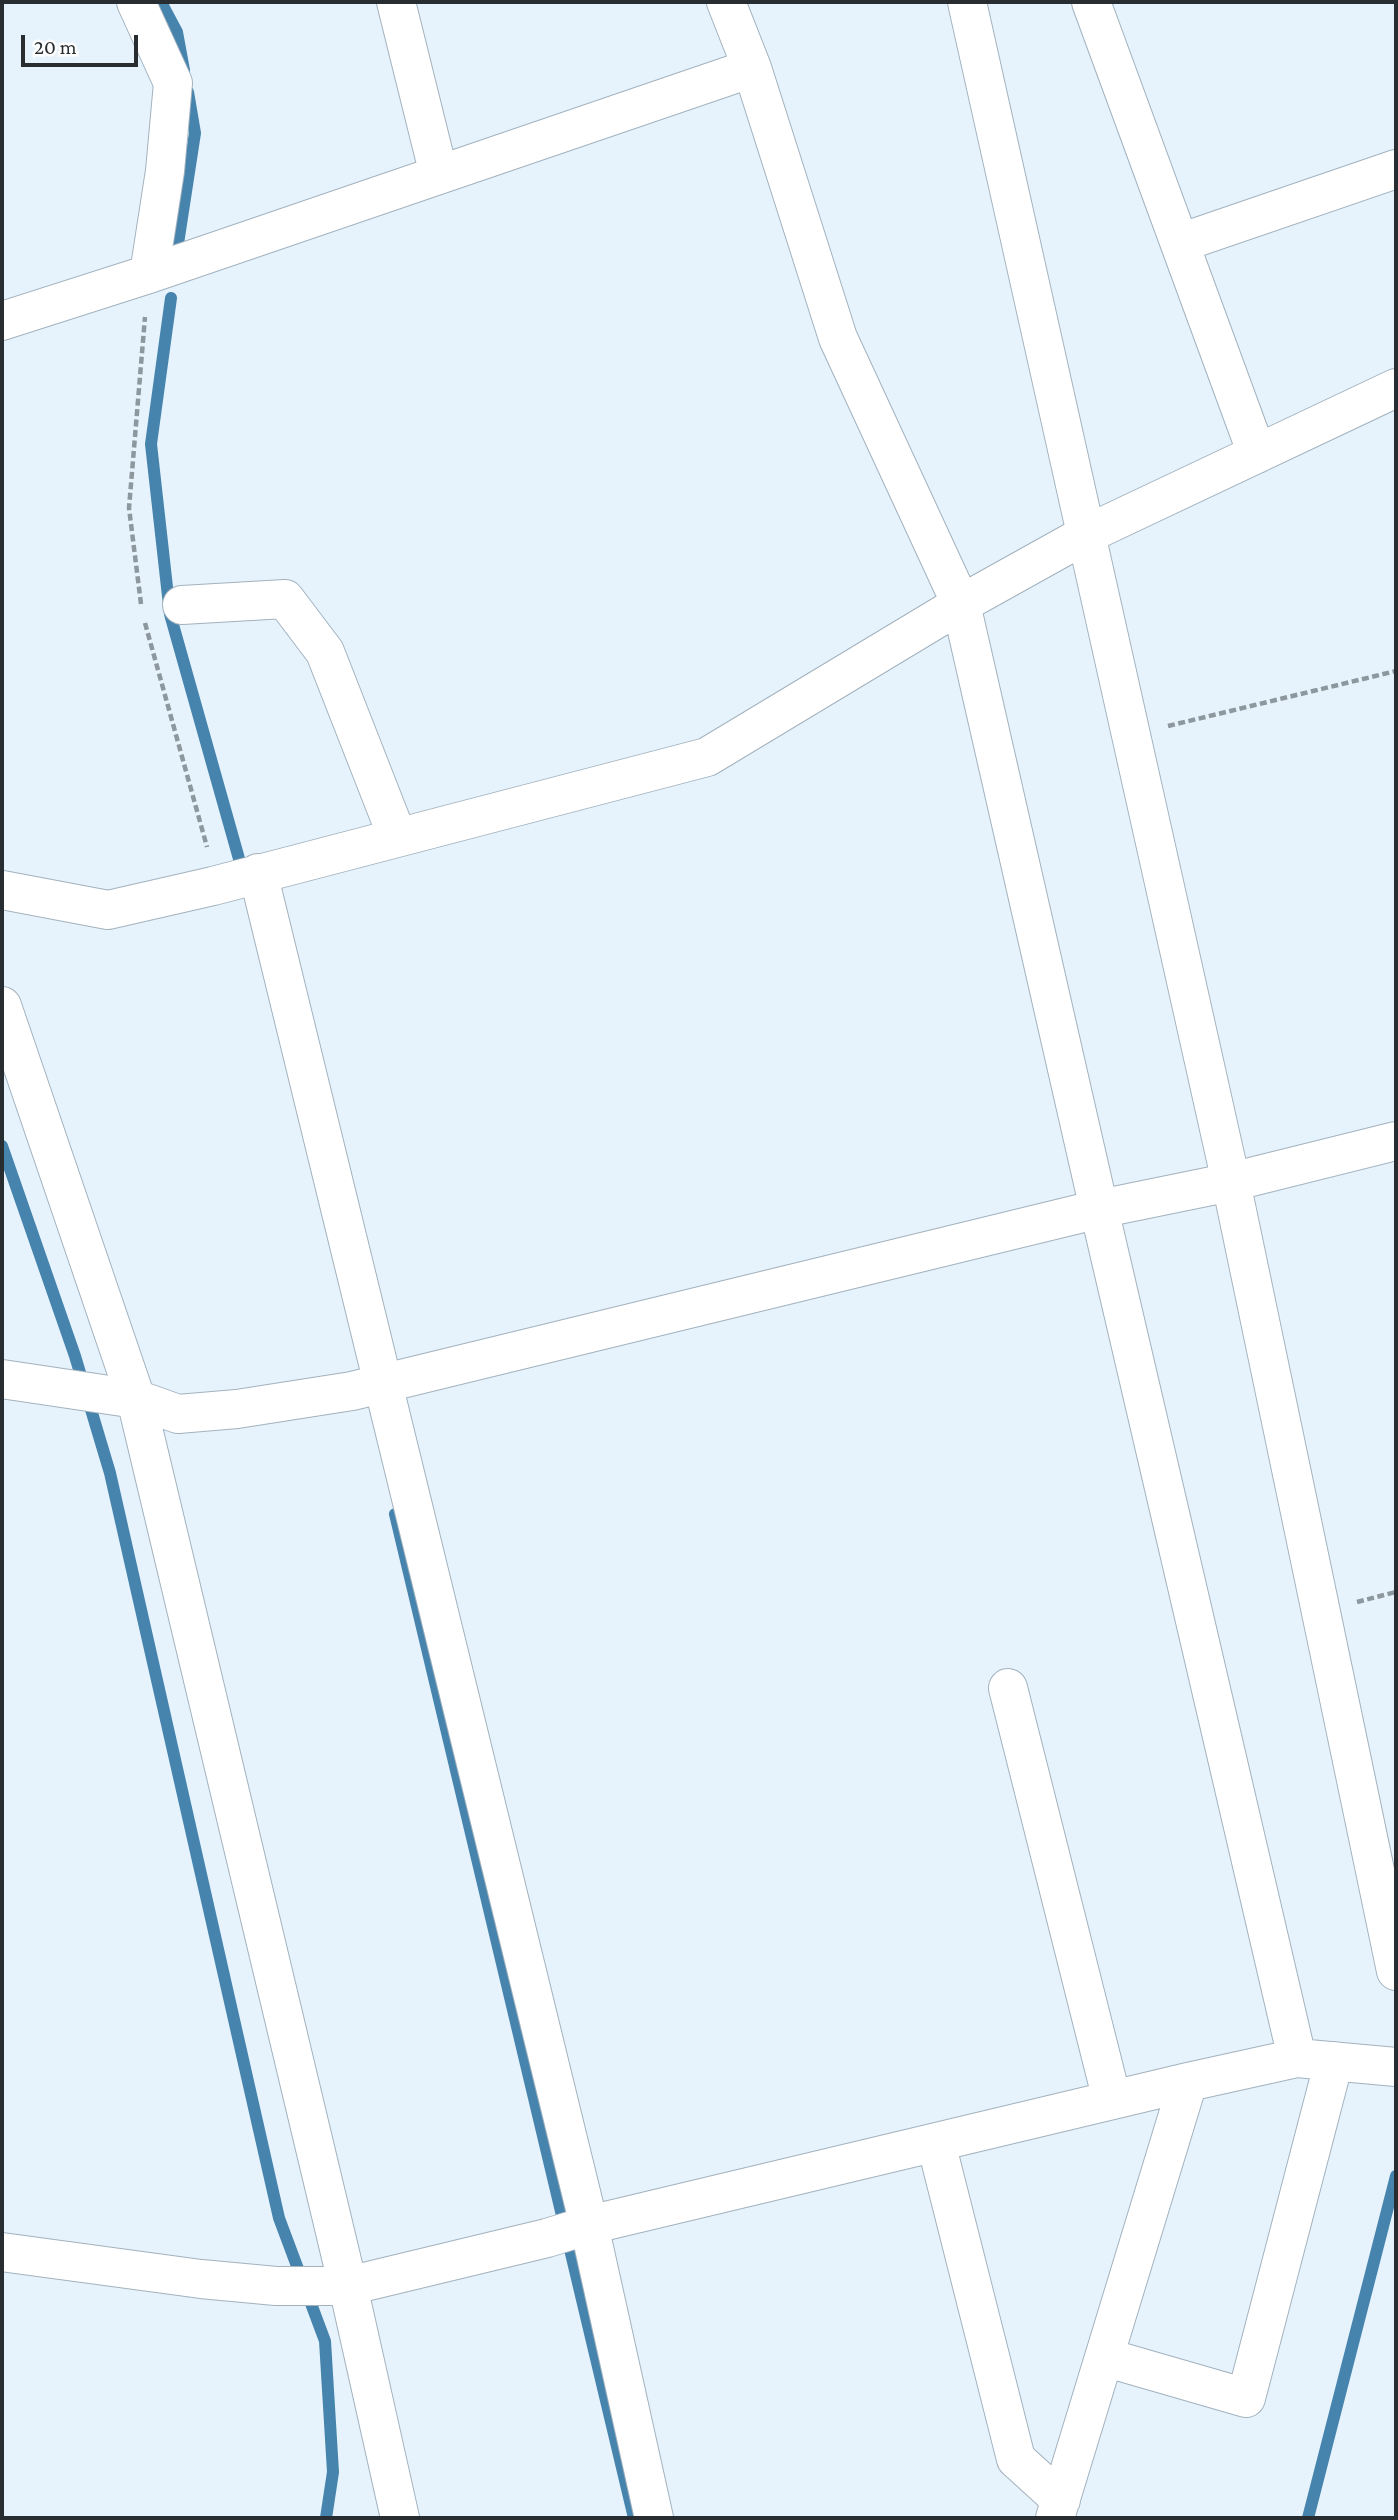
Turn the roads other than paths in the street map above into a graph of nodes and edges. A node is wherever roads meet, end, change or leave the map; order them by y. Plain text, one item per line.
1 (136, 2) edge
2 (396, 2) edge
3 (726, 2) edge
4 (967, 2) edge
5 (1091, 2) edge
6 (752, 68) junction
7 (1396, 169) edge
8 (439, 175) junction
9 (1180, 243) junction
10 (149, 274) junction
11 (2, 321) edge
12 (1396, 388) edge
13 (1257, 454) junction
14 (1085, 535) junction
15 (961, 604) junction
16 (182, 605) dead end
17 (397, 836) junction
18 (258, 873) junction
19 (2, 890) edge
20 (2, 1006) edge
21 (1396, 1141) edge
22 (1231, 1182) junction
23 (1099, 1209) junction
24 (2, 1379) edge
25 (367, 1387) junction
26 (126, 1398) junction
27 (1008, 1688) dead end
28 (1396, 1971) edge
29 (1315, 2059) junction
30 (1396, 2067) edge
31 (1188, 2082) junction
32 (1112, 2100) junction
33 (936, 2143) junction
34 (571, 2230) junction
35 (2, 2252) edge
36 (336, 2286) junction
37 (1104, 2357) junction
38 (1058, 2509) edge
39 (400, 2518) edge
40 (654, 2518) edge

1 - 10 street
2 - 8 street
3 - 6 street
4 - 14 street
5 - 9 street
6 - 8 street
6 - 15 street
7 - 9 street
8 - 10 street
9 - 13 street
10 - 11 street
12 - 13 street
13 - 14 street
14 - 15 street
14 - 22 street
15 - 17 street
15 - 23 street
16 - 17 street
17 - 18 street
18 - 19 street
18 - 25 street
20 - 26 street
21 - 22 street
22 - 23 street
22 - 28 street
23 - 25 street
23 - 29 street
24 - 26 street
25 - 26 street
25 - 34 street
26 - 36 street
27 - 32 street
29 - 30 street
29 - 31 street
29 - 37 street
31 - 32 street
31 - 37 street
32 - 33 street
33 - 34 street
33 - 38 street
34 - 36 street
34 - 40 street
35 - 36 street
36 - 39 street
37 - 38 street

